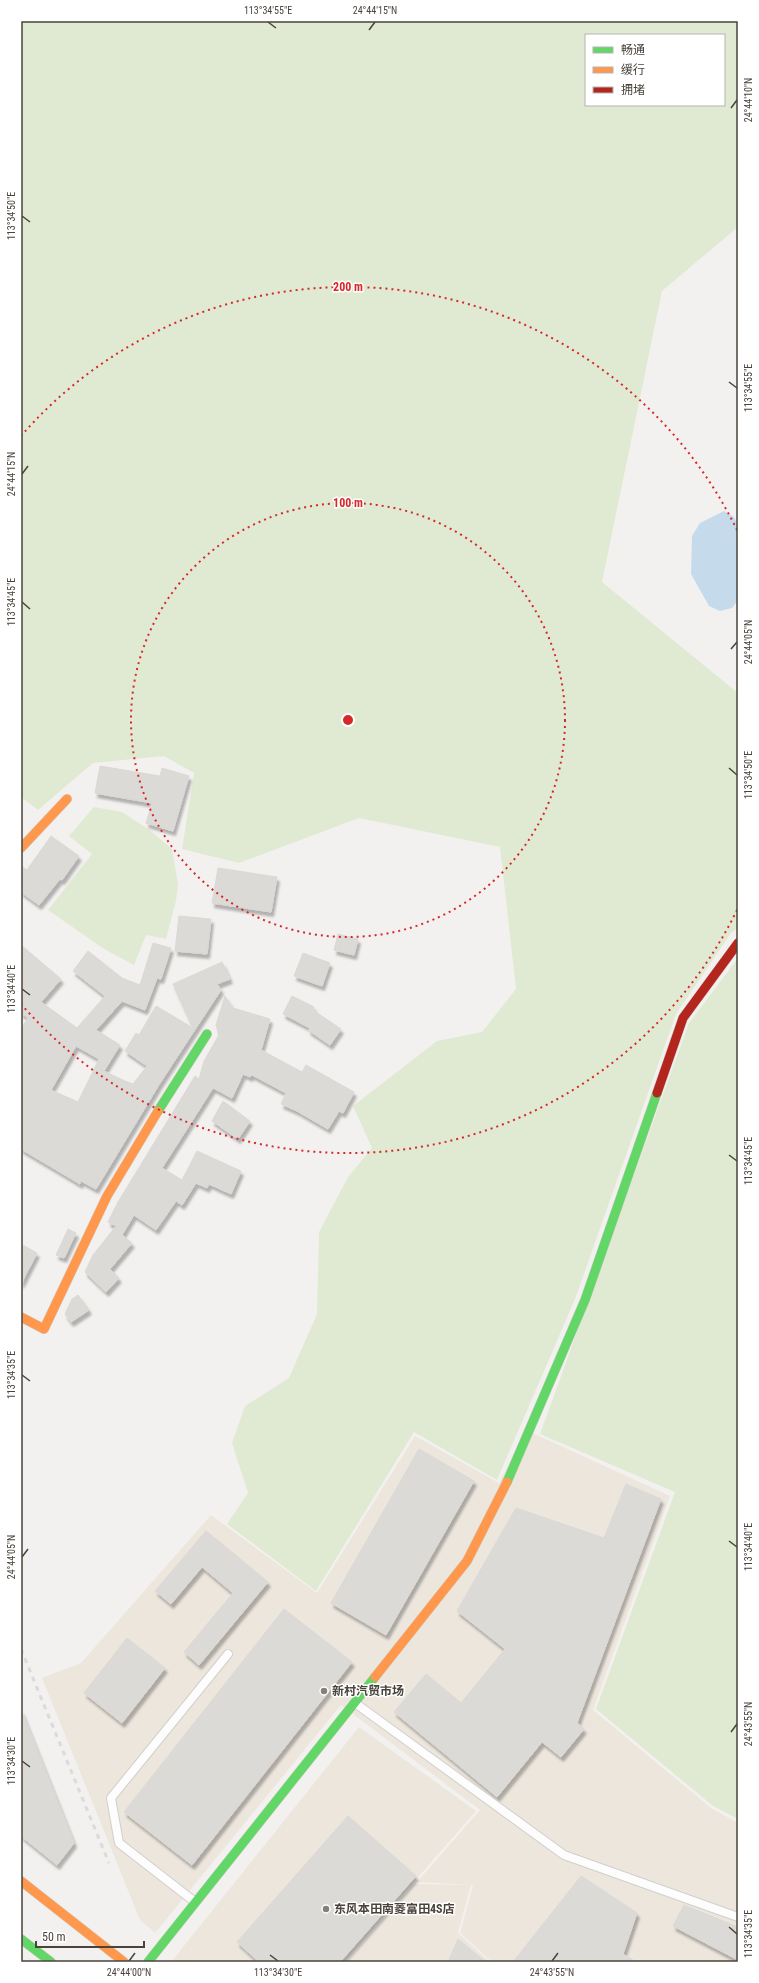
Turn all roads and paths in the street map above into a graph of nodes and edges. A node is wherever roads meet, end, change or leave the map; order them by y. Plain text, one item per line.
1 (67, 799) dead end
2 (21, 848) edge
3 (738, 943) edge
4 (207, 1034) dead end
5 (21, 1317) edge
6 (228, 1654) dead end
7 (354, 1703) junction
8 (21, 1880) edge
9 (195, 1903) junction
10 (738, 1917) edge
11 (21, 1939) edge
12 (51, 1962) edge
13 (124, 1962) edge
14 (148, 1962) edge

1 - 2 street
3 - 7 street
4 - 5 street
6 - 9 lane
7 - 9 street
7 - 10 lane
8 - 13 street
9 - 14 street
11 - 12 street

